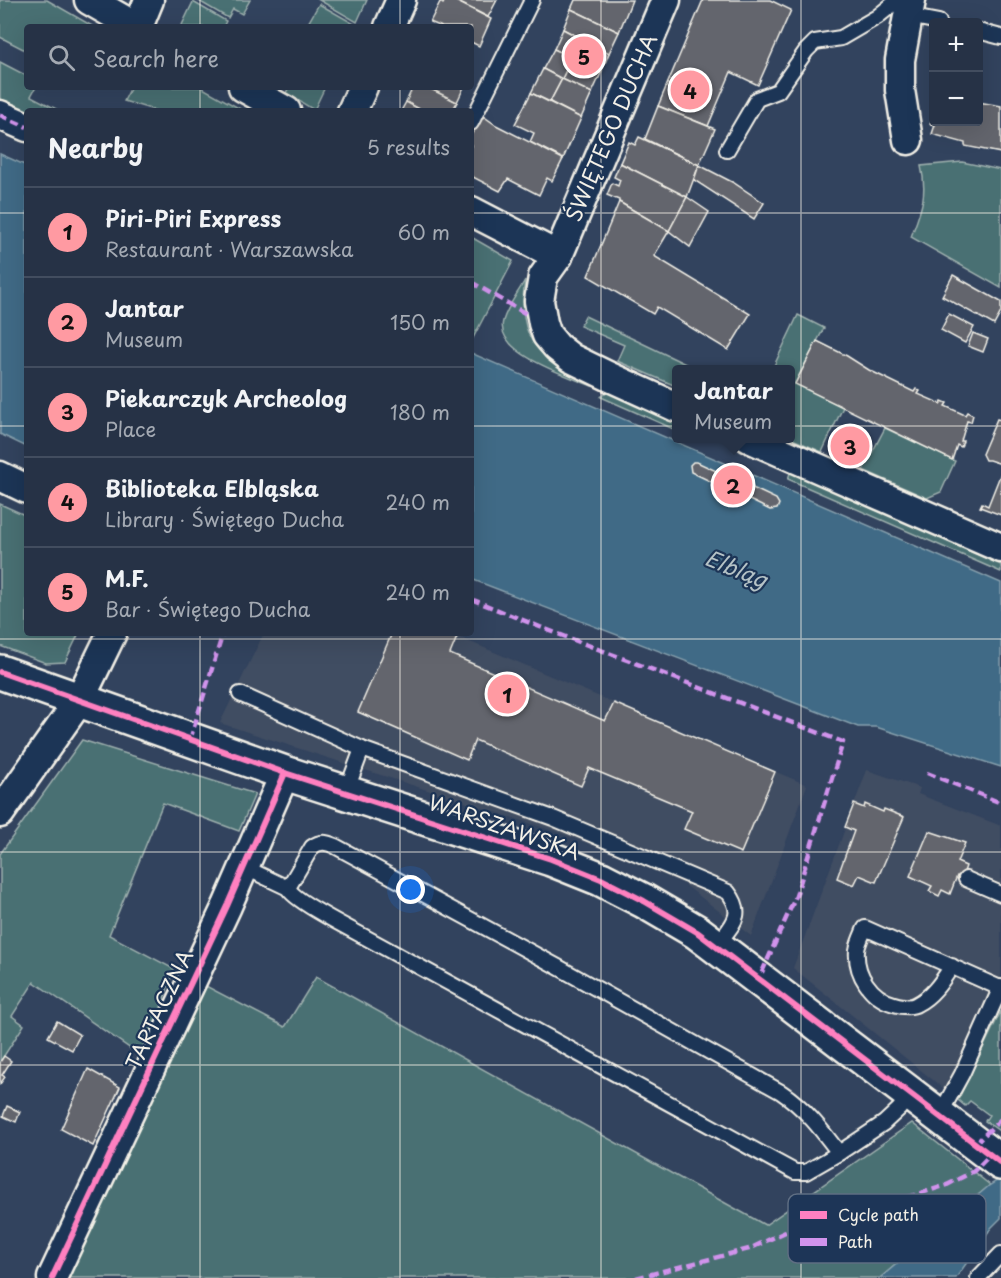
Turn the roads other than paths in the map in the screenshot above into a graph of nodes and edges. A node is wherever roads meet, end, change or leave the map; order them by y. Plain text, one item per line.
1 (89, 0) edge
2 (149, 0) edge
3 (401, 0) edge
4 (532, 0) edge
5 (666, 0) edge
6 (906, 5) edge
7 (931, 18) edge
8 (132, 24) edge
9 (138, 24) edge
10 (390, 24) edge
11 (983, 33) edge
12 (1001, 36) edge
13 (248, 90) edge
14 (362, 90) edge
15 (281, 108) edge
16 (353, 108) edge
17 (0, 115) edge
18 (474, 117) edge
19 (24, 126) edge
20 (908, 140) dead end
21 (727, 150) dead end
22 (474, 213) edge
23 (558, 256) junction
24 (672, 404) edge
25 (761, 443) edge
26 (0, 476) edge
27 (24, 488) edge
28 (1001, 548) edge
29 (111, 636) edge
30 (0, 672) edge
31 (240, 694) dead end
32 (79, 701) junction
33 (362, 749) junction
34 (285, 773) junction
35 (346, 792) junction
36 (0, 813) edge
37 (244, 867) junction
38 (966, 879) dead end
39 (288, 888) junction
40 (1001, 894) edge
41 (716, 947) junction
42 (951, 966) junction
43 (1001, 988) edge
44 (910, 1095) junction
45 (939, 1116) junction
46 (839, 1153) junction
47 (998, 1161) edge
48 (1001, 1254) edge
49 (56, 1269) edge
50 (978, 1278) edge

1 - 8 street
2 - 9 street
3 - 10 street
4 - 18 lane
5 - 23 street, ŚWIĘTEGO DUCHA
6 - 7 lane
6 - 20 street
6 - 21 lane
11 - 12 lane
13 - 15 street
14 - 16 street
17 - 19 street
22 - 23 street
23 - 24 street, ŚWIĘTEGO DUCHA
25 - 28 street
26 - 27 street
29 - 32 street
30 - 32 street, WARSZAWSKA
31 - 33 lane
32 - 34 street, WARSZAWSKA
32 - 36 street
33 - 35 lane
33 - 41 lane
34 - 35 street, WARSZAWSKA
34 - 37 street, TARTACZNA
35 - 41 street, WARSZAWSKA
37 - 39 lane
37 - 49 street, TARTACZNA
38 - 40 lane
39 - 46 lane
39 - 46 lane
41 - 44 street, WARSZAWSKA
42 - 42 lane
42 - 43 lane
43 - 45 lane
44 - 45 street, WARSZAWSKA
44 - 46 lane
45 - 47 street, WARSZAWSKA
48 - 50 lane

